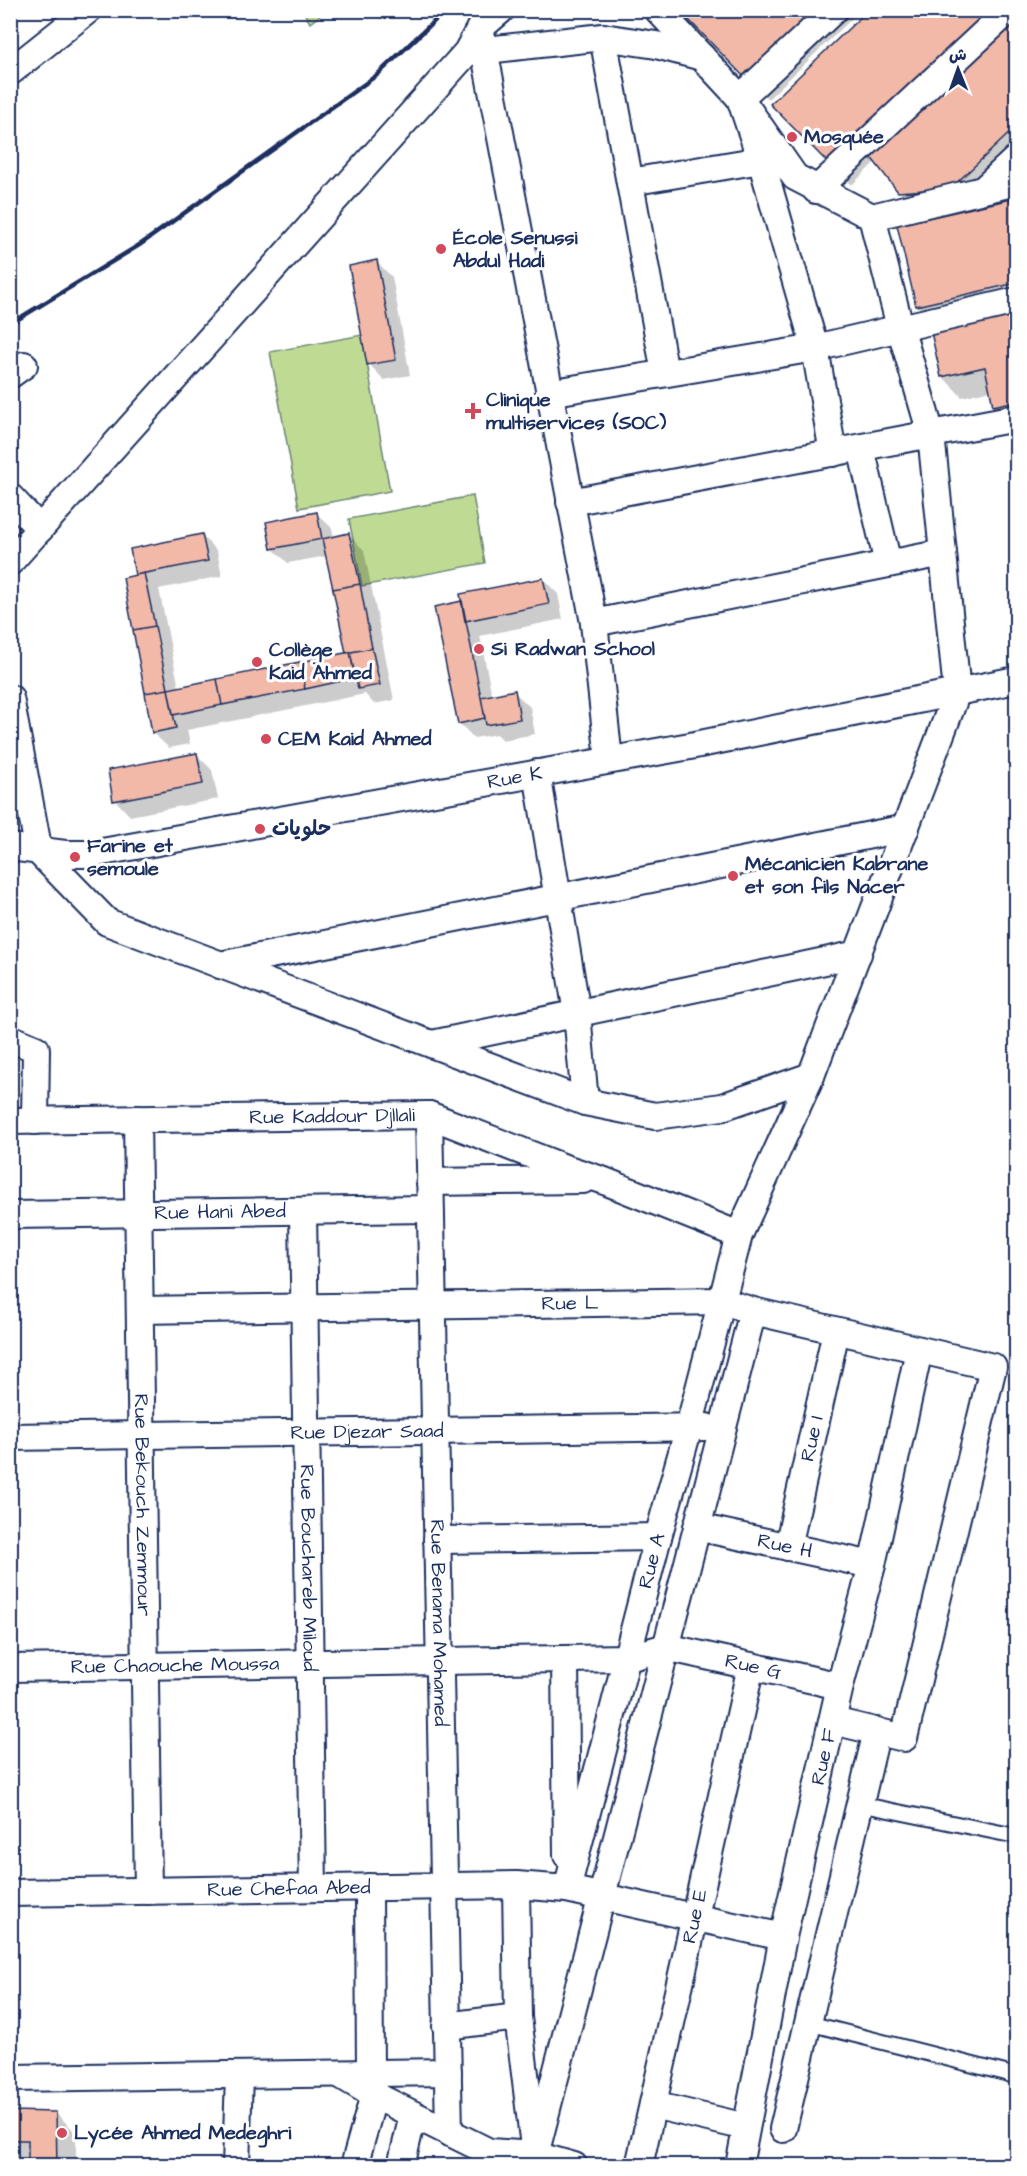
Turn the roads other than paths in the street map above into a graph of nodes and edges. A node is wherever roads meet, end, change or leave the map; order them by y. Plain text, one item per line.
1 (88, 10) edge
2 (501, 10) edge
3 (834, 10) edge
4 (1009, 10) edge
5 (671, 14) edge
6 (603, 37) junction
7 (477, 43) junction
8 (648, 44) junction
9 (702, 57) junction
10 (10, 72) edge
11 (740, 98) junction
12 (1017, 159) edge
13 (761, 160) junction
14 (630, 182) junction
15 (1017, 182) edge
16 (985, 188) junction
17 (816, 190) junction
18 (872, 217) junction
19 (1017, 301) edge
20 (900, 327) junction
21 (815, 348) junction
22 (665, 373) junction
23 (549, 393) junction
24 (1017, 418) edge
25 (931, 434) junction
26 (861, 448) junction
27 (833, 453) junction
28 (10, 497) edge
29 (570, 502) junction
30 (40, 529) junction
31 (943, 553) junction
32 (10, 562) edge
33 (888, 564) junction
34 (594, 623) junction
35 (1017, 680) edge
36 (957, 692) junction
37 (10, 698) edge
38 (609, 760) junction
39 (537, 773) junction
40 (906, 828) junction
41 (10, 847) edge
42 (39, 852) junction
43 (556, 898) junction
44 (858, 954) junction
45 (219, 964) junction
46 (577, 1013) junction
47 (10, 1038) edge
48 (431, 1044) junction
49 (811, 1076) junction
50 (585, 1102) junction
51 (429, 1115) junction
52 (137, 1119) junction
53 (23, 1121) edge
54 (602, 1180) junction
55 (430, 1182) junction
56 (430, 1209) junction
57 (303, 1211) junction
58 (138, 1213) junction
59 (10, 1215) edge
60 (739, 1235) junction
61 (721, 1301) junction
62 (432, 1305) junction
63 (304, 1308) junction
64 (140, 1310) junction
65 (753, 1311) junction
66 (836, 1331) junction
67 (919, 1350) junction
68 (689, 1427) junction
69 (724, 1427) junction
70 (435, 1431) junction
71 (306, 1433) junction
72 (141, 1435) junction
73 (10, 1437) edge
74 (696, 1533) junction
75 (659, 1534) junction
76 (437, 1540) junction
77 (788, 1547) junction
78 (872, 1565) junction
79 (666, 1647) junction
80 (628, 1658) junction
81 (565, 1659) junction
82 (439, 1661) junction
83 (310, 1663) junction
84 (145, 1665) junction
85 (751, 1666) junction
86 (10, 1668) edge
87 (840, 1686) junction
88 (833, 1721) junction
89 (877, 1731) junction
90 (860, 1804) junction
91 (1017, 1836) edge
92 (516, 1885) junction
93 (444, 1886) junction
94 (369, 1887) junction
95 (313, 1888) junction
96 (567, 1888) junction
97 (148, 1891) junction
98 (10, 1893) edge
99 (601, 1896) junction
100 (695, 1917) junction
101 (783, 1937) junction
102 (518, 2017) junction
103 (808, 2023) junction
104 (446, 2026) junction
105 (448, 2072) junction
106 (239, 2075) junction
107 (1015, 2076) edge
108 (10, 2078) edge
109 (372, 2084) junction
110 (652, 2105) junction
111 (413, 2115) junction
112 (746, 2127) junction
113 (783, 2129) dead end
114 (449, 2133) junction
115 (535, 2155) junction
116 (488, 2159) edge
117 (236, 2166) edge
118 (354, 2166) edge
119 (401, 2166) edge
120 (574, 2166) edge
121 (639, 2166) edge
122 (739, 2166) edge

1 - 10 street
2 - 7 street
3 - 11 street
4 - 17 street
5 - 8 street
5 - 9 street
6 - 7 street
6 - 8 street
6 - 14 street
7 - 23 street
7 - 30 street
8 - 9 street
9 - 11 street
11 - 13 street
11 - 17 street
12 - 16 street
13 - 14 street
13 - 21 street
14 - 22 street
15 - 16 street
16 - 18 street
17 - 18 street
18 - 20 street
19 - 20 street
20 - 21 street
20 - 25 street
21 - 22 street
21 - 27 street
22 - 23 street
23 - 29 street
24 - 25 street
25 - 26 street
25 - 31 street
26 - 27 street
26 - 33 street
27 - 29 street
28 - 30 street
29 - 34 street
30 - 32 street
31 - 33 street
31 - 36 street
33 - 34 street
34 - 38 street
35 - 36 street, Rue K
36 - 38 street, Rue K
36 - 40 street, Rue A
37 - 42 street
38 - 39 street, Rue K
39 - 42 street, Rue K
39 - 43 street
40 - 43 street
40 - 44 street, Rue A
41 - 42 street, Rue K
42 - 45 street
43 - 45 street
43 - 46 street
44 - 46 street
44 - 49 street, Rue A
45 - 48 street
46 - 48 street
46 - 50 street
47 - 53 street
48 - 50 street
49 - 50 street
49 - 60 street, Rue A
51 - 52 street, Rue Kaddour Djllali
51 - 54 street, Rue Kaddour Djllali
51 - 55 street, Rue Benama Mohamed
52 - 53 street, Rue Kaddour Djllali
52 - 58 street, Rue Bekouch Zemmour
54 - 55 street
54 - 60 street, Rue Kaddour Djllali
55 - 56 street, Rue Benama Mohamed
56 - 57 street, Rue Hani Abed
56 - 62 street, Rue Benama Mohamed
57 - 58 street, Rue Hani Abed
57 - 63 street, Rue Bouchareb Miloud
58 - 59 street, Rue Hani Abed
58 - 64 street, Rue Bekouch Zemmour
60 - 61 street, Rue A
61 - 62 street, Rue L
61 - 65 street, Rue L
61 - 68 street, Rue A
62 - 63 street, Rue L
62 - 70 street, Rue Benama Mohamed
63 - 64 street, Rue L
63 - 71 street, Rue Bouchareb Miloud
64 - 72 street, Rue Bekouch Zemmour
65 - 66 street, Rue L
65 - 69 street
66 - 67 street, Rue L
66 - 77 street, Rue I
67 - 78 street, Rue F
67 - 89 street, Rue L
68 - 69 street, Rue Djezar Saad
68 - 70 street, Rue Djezar Saad
68 - 75 street, Rue A
69 - 74 street
70 - 71 street, Rue Djezar Saad
70 - 76 street, Rue Benama Mohamed
71 - 72 street, Rue Djezar Saad
71 - 83 street, Rue Bouchareb Miloud
72 - 73 street, Rue Djezar Saad
72 - 84 street, Rue Bekouch Zemmour
74 - 75 street, Rue H
74 - 77 street, Rue H
74 - 79 street
75 - 76 street, Rue H
75 - 80 street, Rue A
76 - 82 street, Rue Benama Mohamed
77 - 78 street, Rue H
78 - 87 street, Rue F
79 - 80 street, Rue Chaouche Moussa
79 - 85 street, Rue G
79 - 99 street
80 - 81 street, Rue Chaouche Moussa
80 - 96 street, Rue A
81 - 82 street, Rue Chaouche Moussa
81 - 96 street
82 - 83 street, Rue Chaouche Moussa
82 - 93 street, Rue Benama Mohamed
83 - 84 street, Rue Chaouche Moussa
83 - 95 street, Rue Bouchareb Miloud
84 - 86 street, Rue Chaouche Moussa
84 - 97 street, Rue Bekouch Zemmour
85 - 87 street, Rue G
85 - 100 street, Rue E
87 - 88 street, Rue F
88 - 89 street
88 - 101 street, Rue F
89 - 90 street
90 - 91 lane
90 - 103 street
92 - 93 street, Rue Chefaa Abed
92 - 96 street, Rue Chefaa Abed
92 - 102 street
93 - 94 street, Rue Chefaa Abed
93 - 104 street, Rue Benama Mohamed
94 - 95 street, Rue Chefaa Abed
94 - 109 street
95 - 97 street, Rue Chefaa Abed
96 - 99 street, Rue Chefaa Abed
97 - 98 street, Rue Chefaa Abed
99 - 100 street, Rue Chefaa Abed
99 - 115 street
100 - 101 street, Rue Chefaa Abed
100 - 110 street, Rue E
101 - 112 street, Rue F
102 - 104 street
102 - 115 street
103 - 107 lane
103 - 113 street
104 - 105 street, Rue Benama Mohamed
105 - 109 street
105 - 114 street, Rue Benama Mohamed
106 - 108 street
106 - 109 street
106 - 117 street
109 - 111 street
109 - 118 street
110 - 112 street
110 - 121 street, Rue E
111 - 114 street
111 - 119 street
112 - 122 street, Rue F
114 - 116 street
115 - 116 street
115 - 120 street

